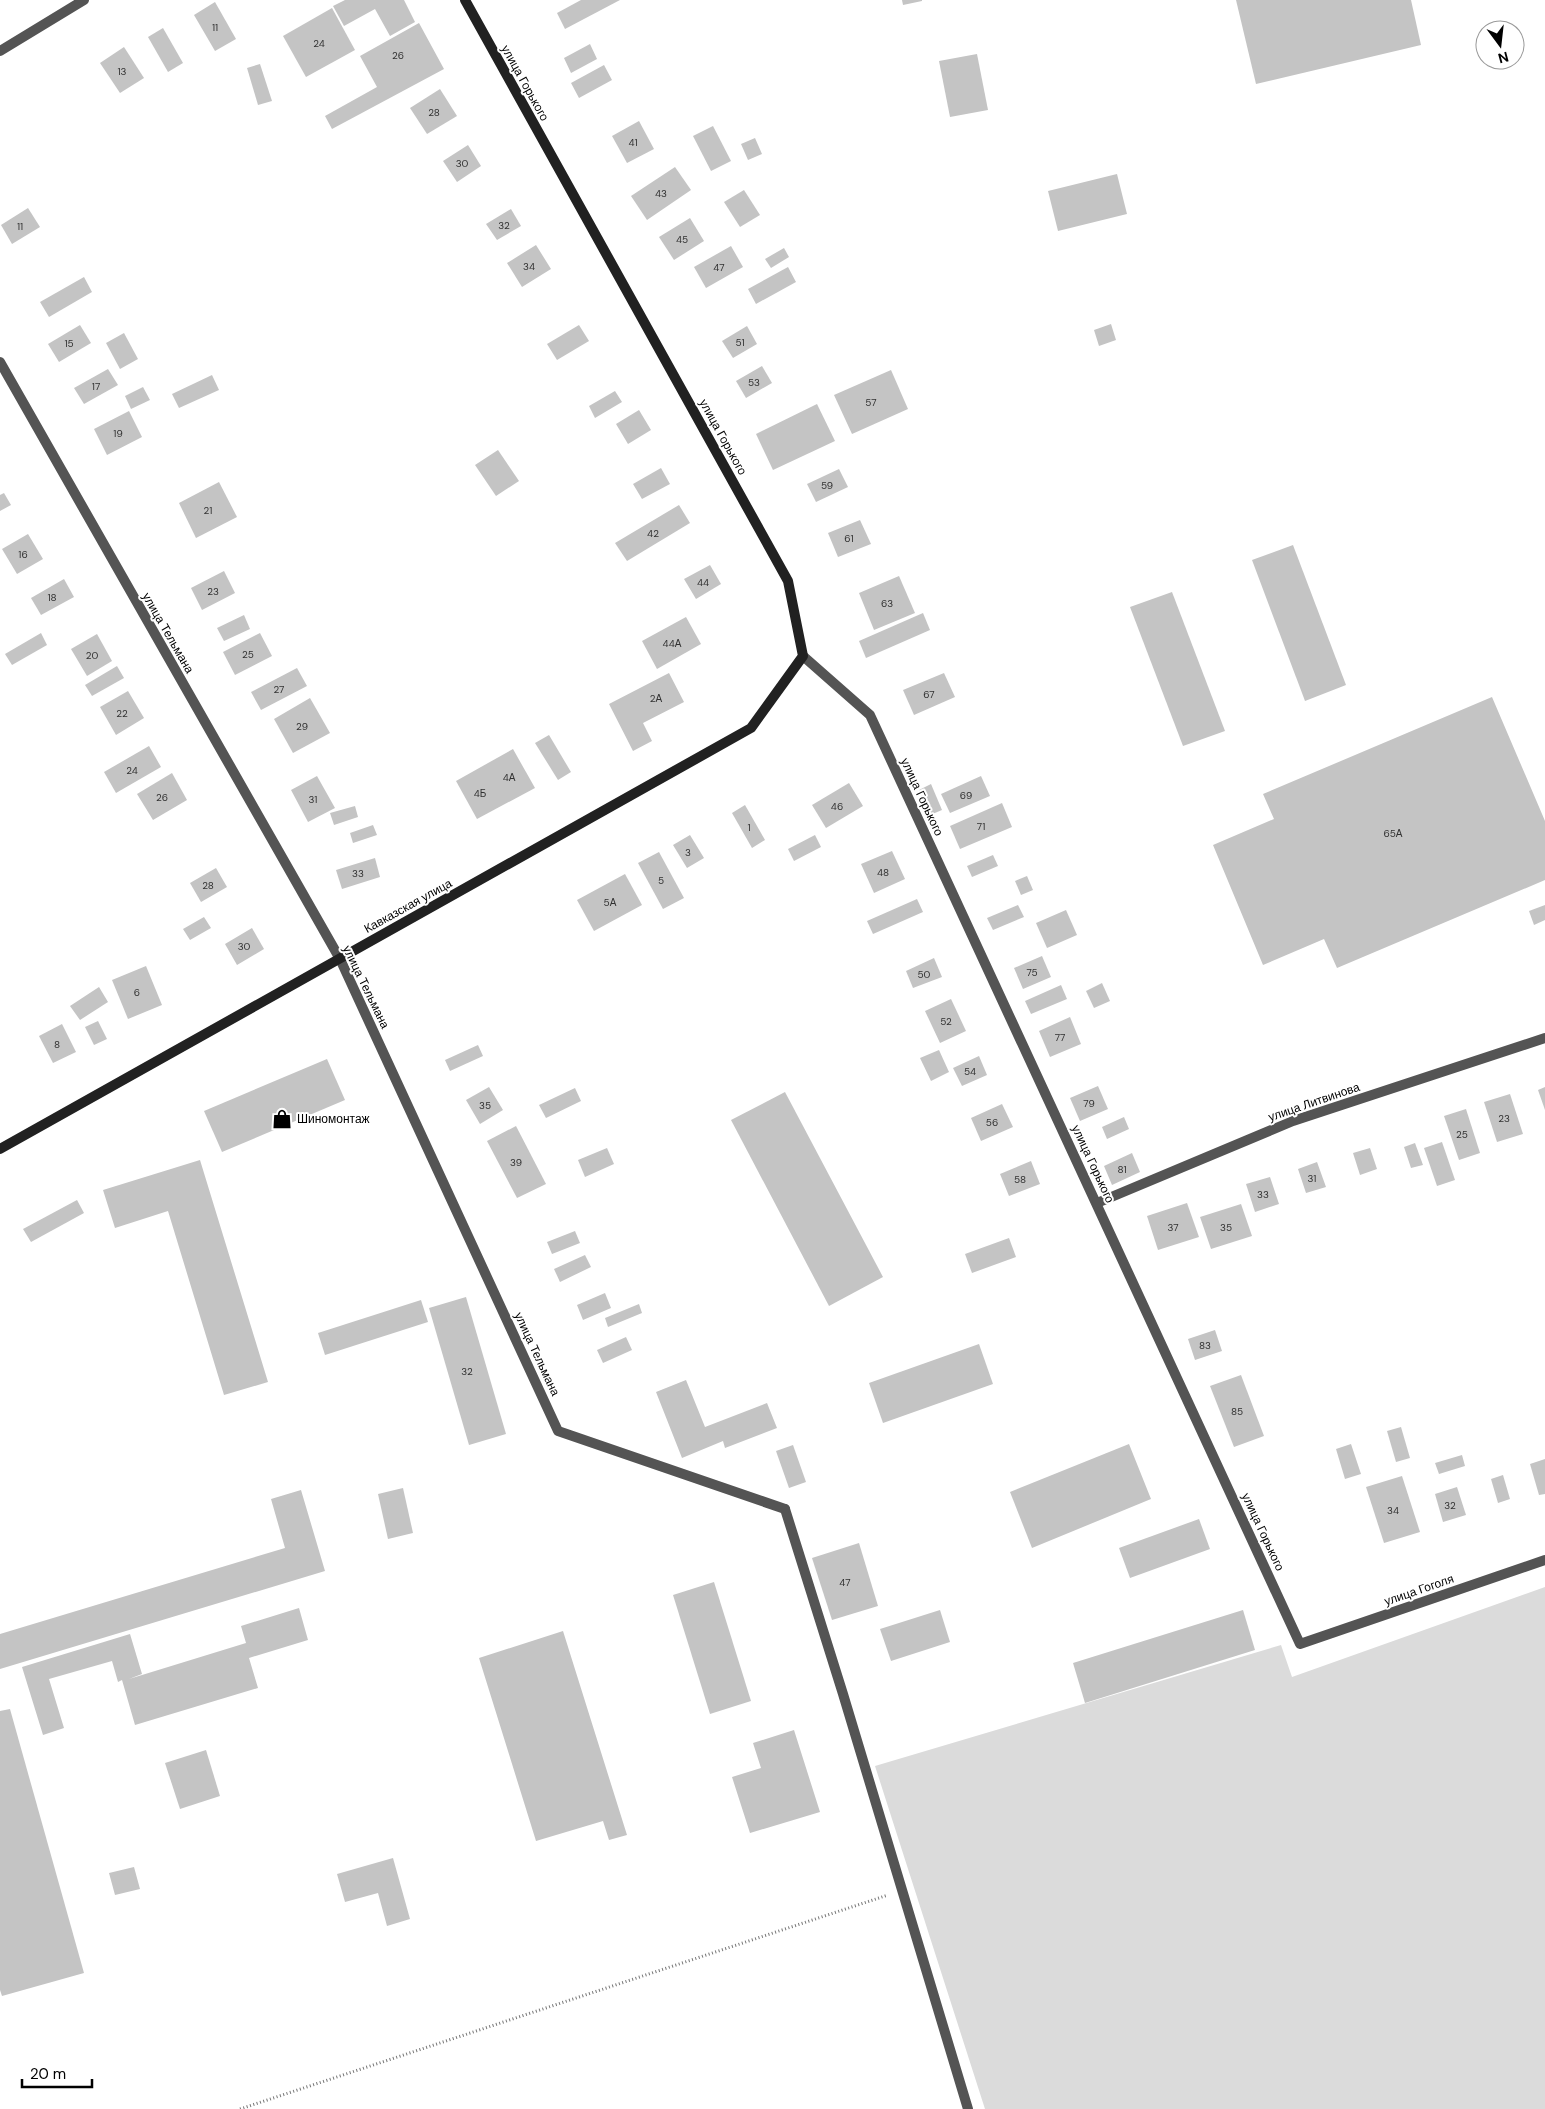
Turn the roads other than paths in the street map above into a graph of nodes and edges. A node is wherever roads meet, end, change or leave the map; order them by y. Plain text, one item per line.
1 (84, 0) edge
2 (464, 0) edge
3 (0, 51) edge
4 (0, 362) edge
5 (803, 656) junction
6 (340, 959) junction
7 (1545, 1038) edge
8 (0, 1149) edge
9 (1097, 1202) junction
10 (1545, 1560) edge
11 (1300, 1644) joint
12 (968, 2109) edge

1 - 3 street
2 - 5 main road, улица Горького
4 - 6 street, улица Тельмана
5 - 6 main road, Кавказская улица
5 - 9 street, улица Горького
6 - 8 main road, Кавказская улица
6 - 12 street, улица Тельмана
7 - 9 street, улица Литвинова
9 - 11 street, улица Горького
10 - 11 street, улица Гоголя

